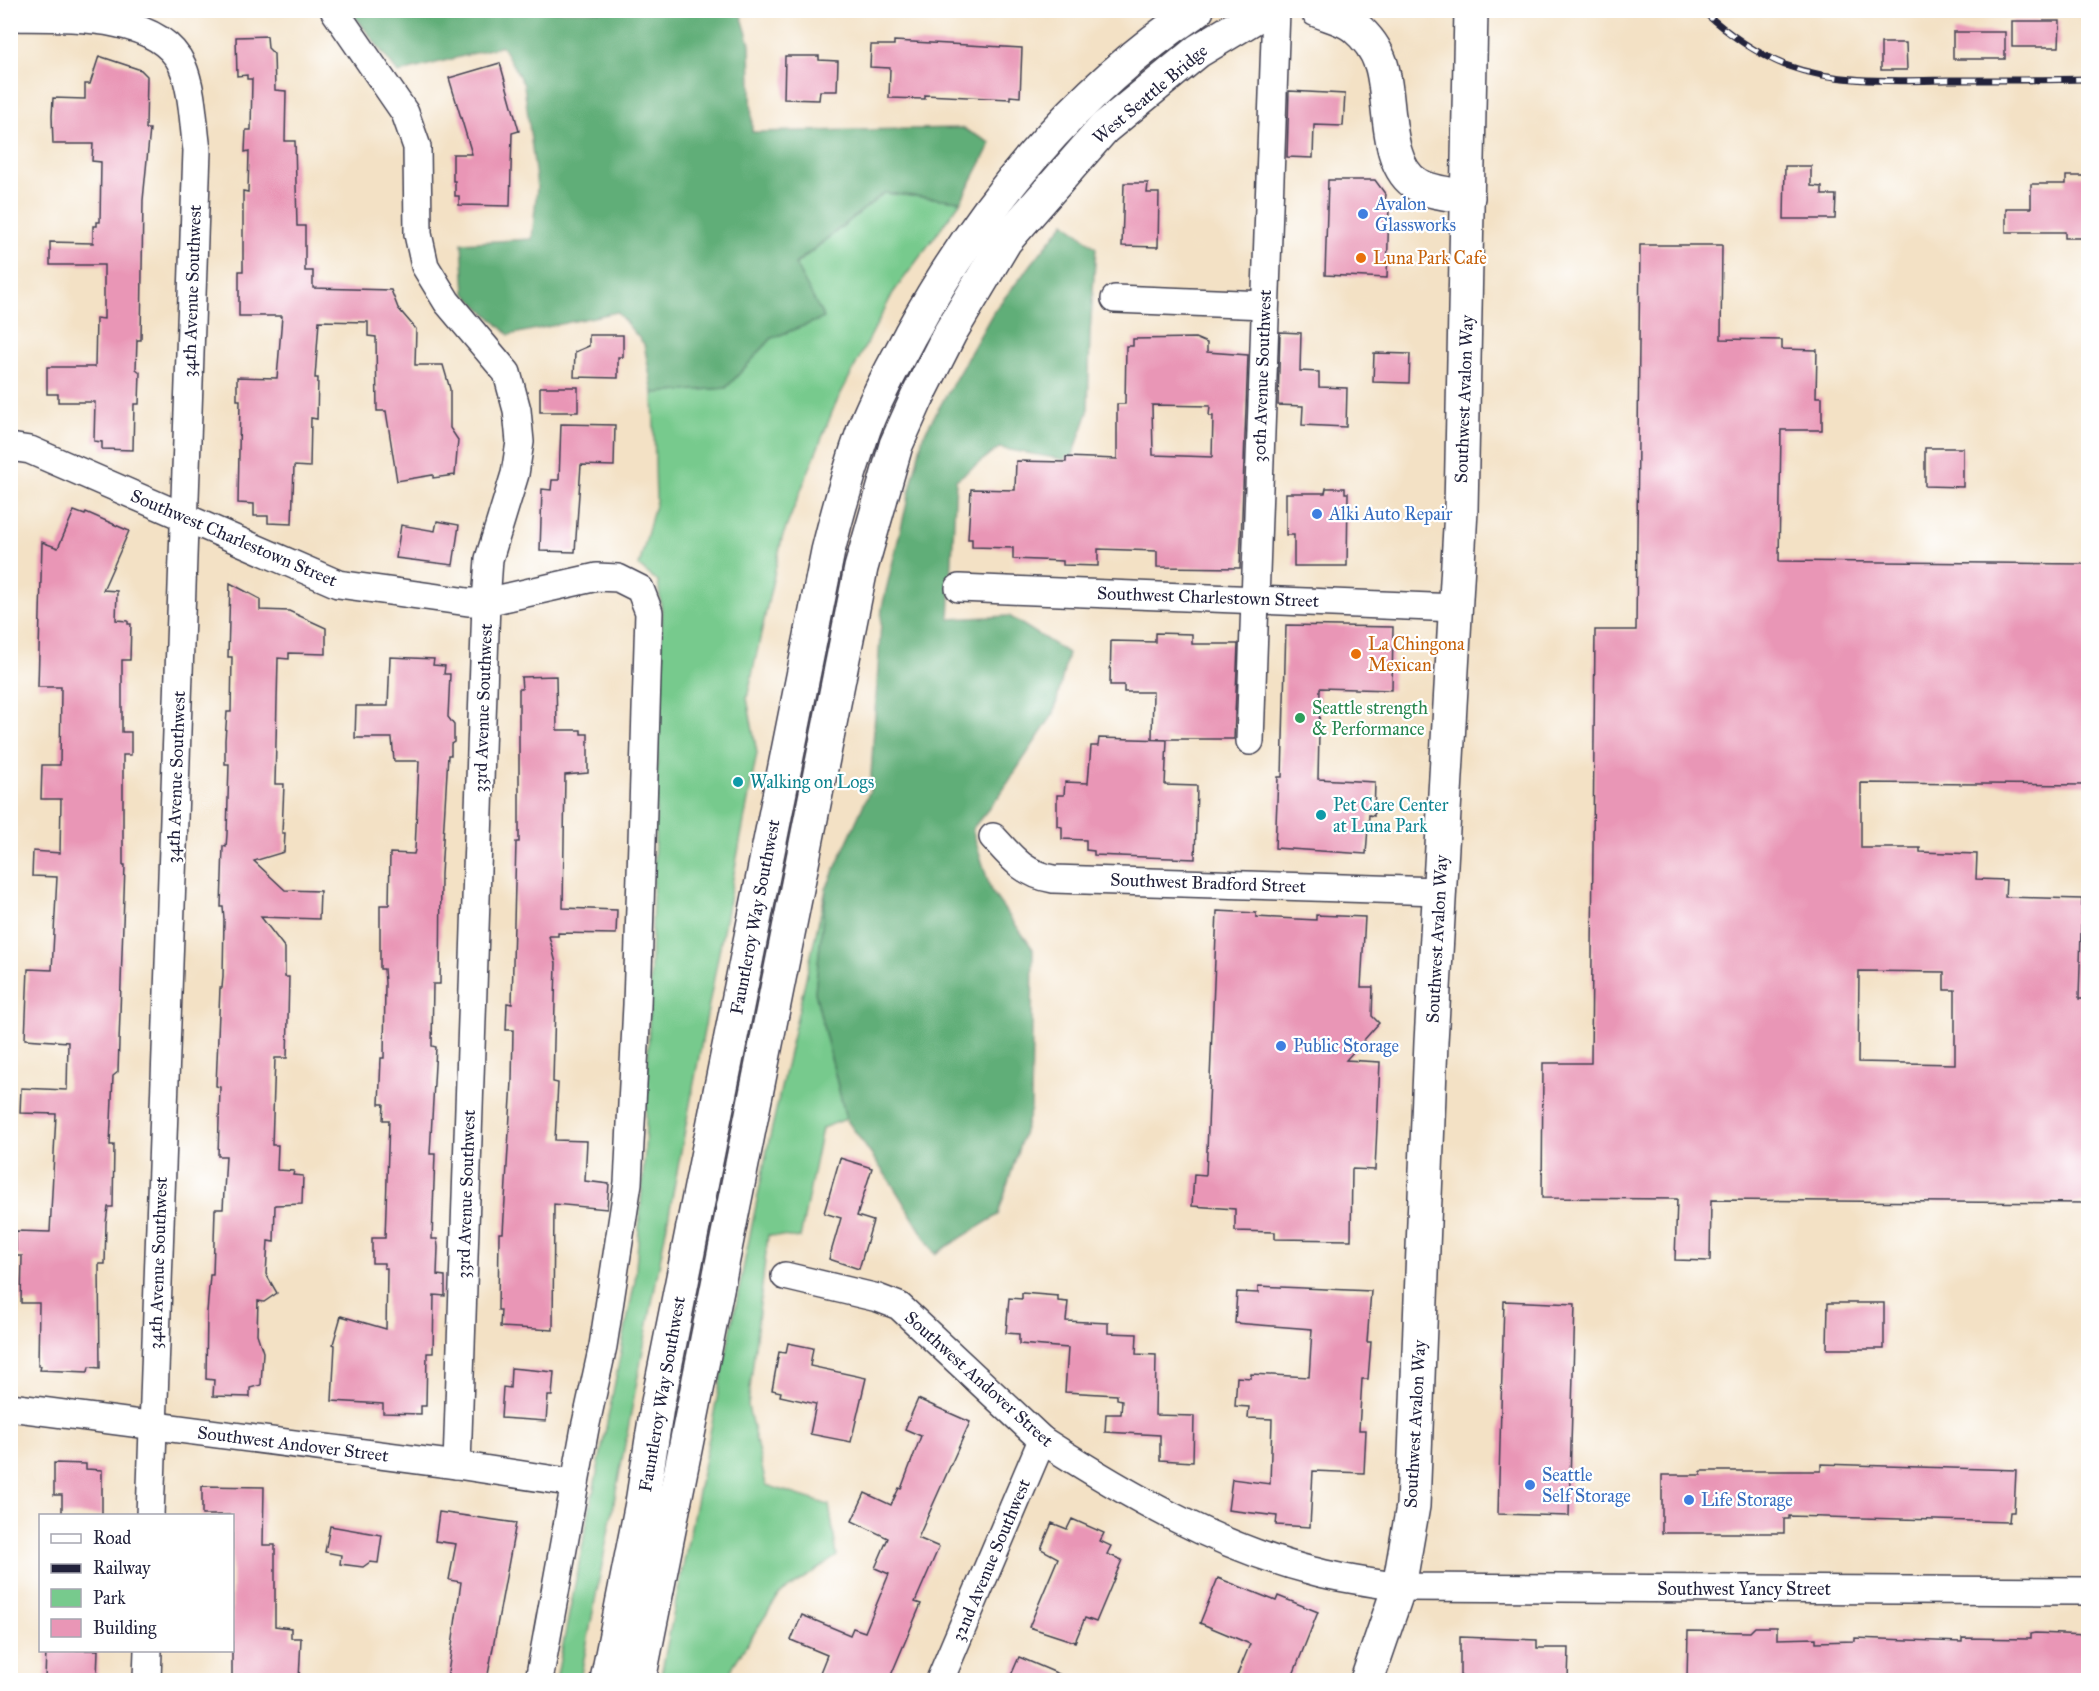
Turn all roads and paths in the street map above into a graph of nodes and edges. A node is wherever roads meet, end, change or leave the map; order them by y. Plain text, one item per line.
1 (334, 10) edge
2 (1197, 10) edge
3 (1266, 10) edge
4 (1276, 10) edge
5 (1317, 10) edge
6 (1472, 10) edge
7 (10, 17) edge
8 (1004, 190) joint
9 (1468, 197) junction
10 (1022, 218) joint
11 (1115, 299) dead end
12 (1265, 305) junction
13 (10, 447) edge
14 (185, 518) junction
15 (959, 588) dead end
16 (1254, 598) junction
17 (486, 602) junction
18 (1457, 608) junction
19 (1250, 741) dead end
20 (993, 837) dead end
21 (1439, 891) junction
22 (785, 1276) dead end
23 (10, 1407) edge
24 (152, 1426) junction
25 (1042, 1440) junction
26 (457, 1465) junction
27 (575, 1484) junction
28 (150, 1514) edge
29 (1399, 1587) junction
30 (2088, 1592) edge
31 (148, 1652) edge
32 (147, 1680) edge
33 (539, 1680) edge
34 (607, 1680) edge
35 (639, 1680) edge
36 (940, 1680) edge
37 (1367, 1680) edge

1 - 17 street, 33rd Avenue Southwest
2 - 8 main road, West Seattle Bridge
3 - 10 main road, West Seattle Bridge
4 - 12 street, 30th Avenue Southwest
5 - 9 main road
6 - 9 main road, Southwest Avalon Way
7 - 14 street, 34th Avenue Southwest
8 - 34 main road, Fauntleroy Way Southwest
9 - 18 main road, Southwest Avalon Way
10 - 35 main road, Fauntleroy Way Southwest
11 - 12 street
12 - 16 street, 30th Avenue Southwest
13 - 14 street, Southwest Charlestown Street
14 - 17 street, Southwest Charlestown Street
14 - 24 street, 34th Avenue Southwest
15 - 16 street, Southwest Charlestown Street
16 - 18 street, Southwest Charlestown Street
16 - 19 street, 30th Avenue Southwest
17 - 26 street, 33rd Avenue Southwest
17 - 27 street, Southwest Charlestown Street
18 - 21 main road, Southwest Avalon Way
20 - 21 street, Southwest Bradford Street
21 - 29 main road, Southwest Avalon Way
22 - 25 street, Southwest Andover Street
23 - 24 street, Southwest Andover Street
24 - 26 street, Southwest Andover Street
24 - 28 street, 34th Avenue Southwest
25 - 29 street, Southwest Andover Street
25 - 36 street, 32nd Avenue Southwest
26 - 27 street, Southwest Andover Street
27 - 33 street
29 - 30 street, Southwest Yancy Street
29 - 37 main road, Southwest Avalon Way
31 - 32 street

